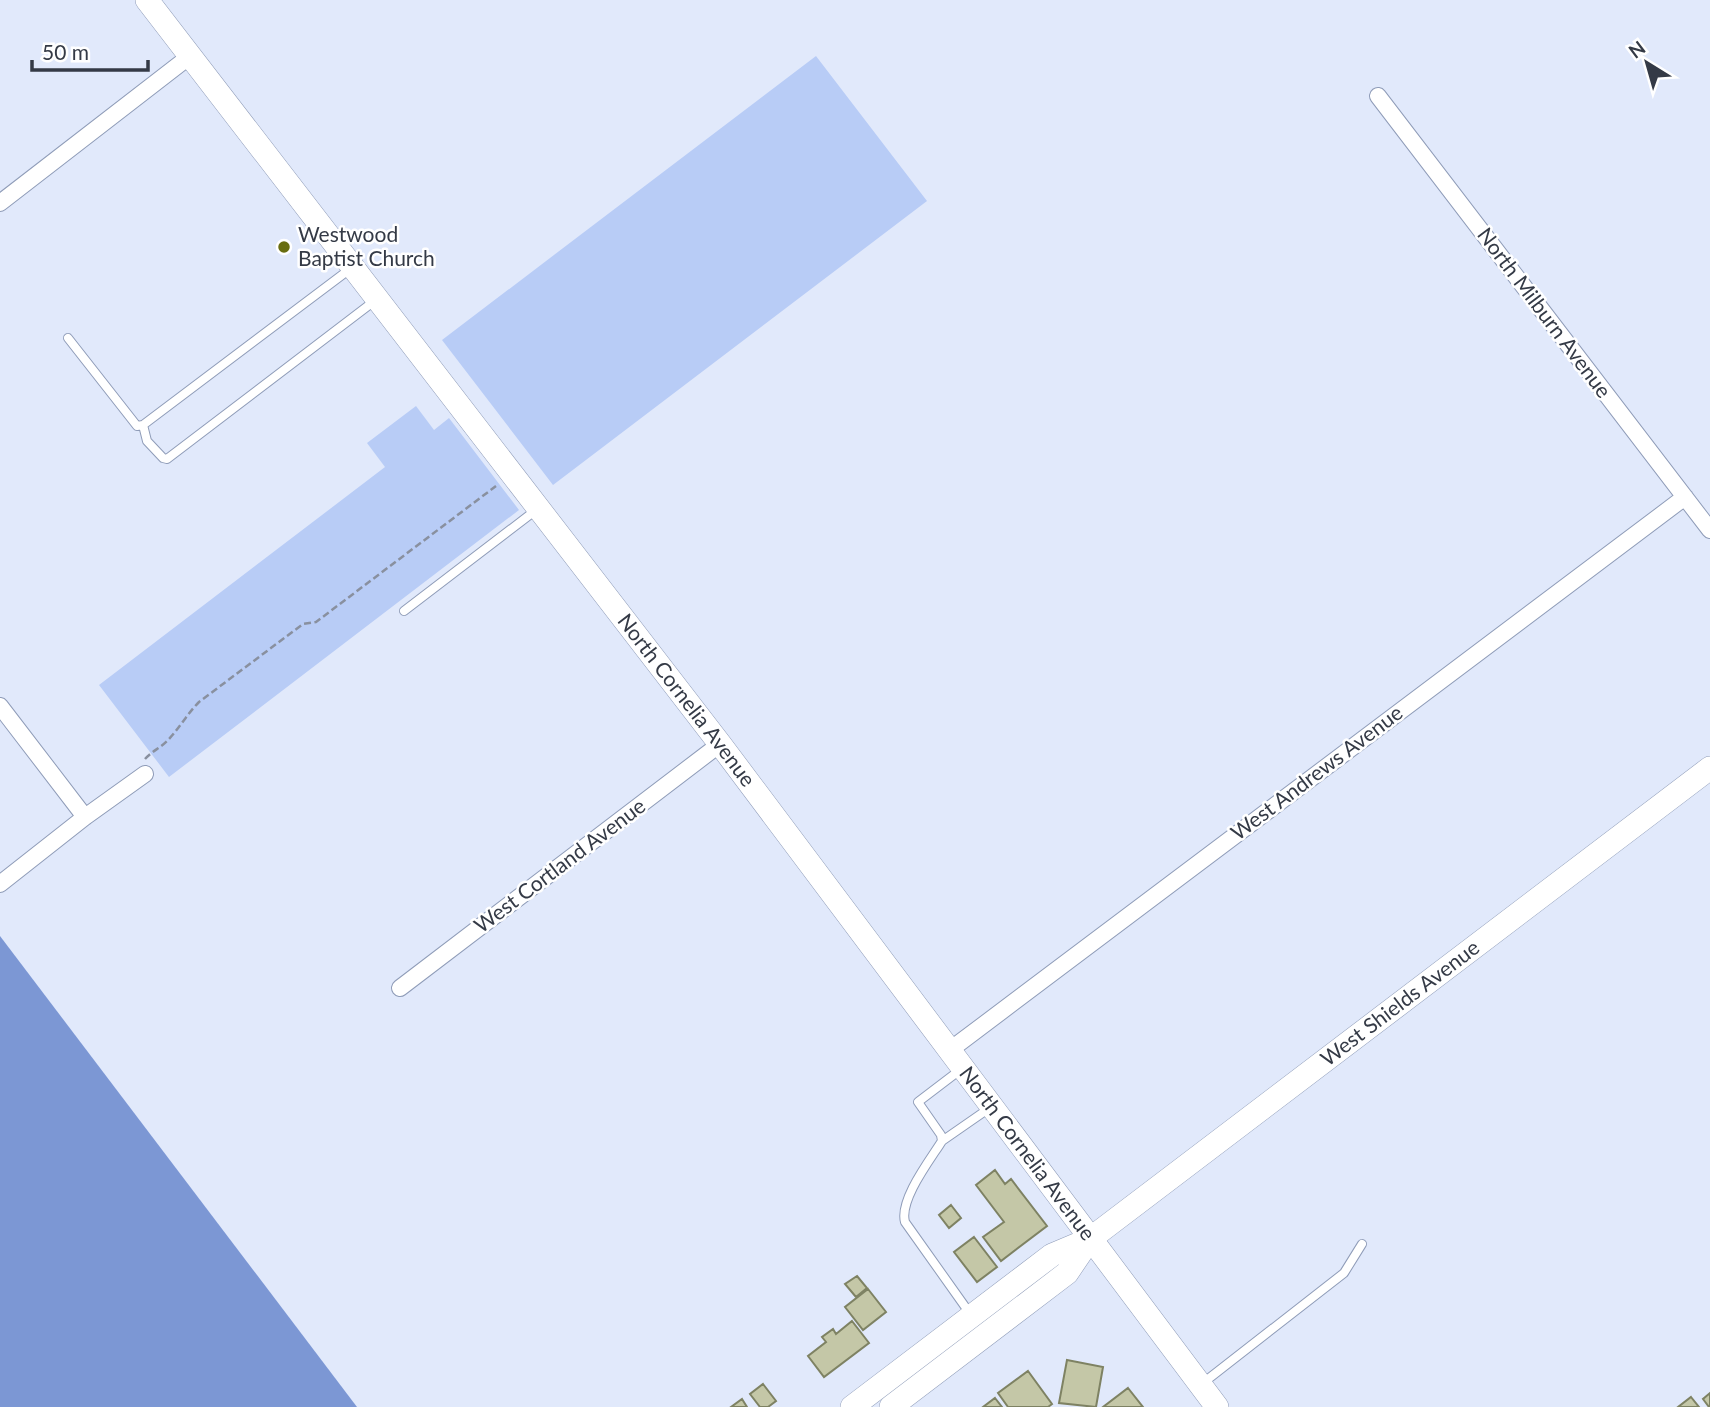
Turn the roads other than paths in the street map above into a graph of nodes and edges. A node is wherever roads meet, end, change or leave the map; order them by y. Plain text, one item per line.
1 (147, 0) edge
2 (190, 56) junction
3 (1378, 96) dead end
4 (0, 202) edge
5 (353, 267) junction
6 (377, 299) junction
7 (68, 338) dead end
8 (144, 425) junction
9 (1685, 497) junction
10 (538, 508) junction
11 (1710, 530) edge
12 (404, 611) dead end
13 (0, 706) edge
14 (720, 744) junction
15 (1710, 768) edge
16 (145, 774) road end
17 (85, 817) junction
18 (0, 884) edge
19 (400, 988) dead end
20 (956, 1059) junction
21 (992, 1107) junction
22 (942, 1141) junction
23 (1090, 1239) junction
24 (1362, 1244) dead end
25 (972, 1316) junction
26 (1200, 1385) junction
27 (852, 1407) edge
28 (891, 1407) edge
29 (1217, 1407) edge

1 - 2 street, North Cornelia Avenue
2 - 4 street
2 - 5 street, North Cornelia Avenue
3 - 9 street, North Milburn Avenue
5 - 6 street, North Cornelia Avenue
5 - 8 lane
6 - 8 lane
6 - 10 street, North Cornelia Avenue
7 - 8 lane
9 - 11 street, North Milburn Avenue
9 - 20 street, West Andrews Avenue
10 - 12 lane
10 - 14 street, North Cornelia Avenue
13 - 17 street
14 - 19 street, West Cortland Avenue
14 - 20 street, North Cornelia Avenue
15 - 23 street, West Shields Avenue
16 - 17 street
17 - 18 street
20 - 21 street, North Cornelia Avenue
20 - 22 lane
21 - 22 lane
21 - 23 street, North Cornelia Avenue
22 - 25 lane
23 - 25 street, West Shields Avenue
23 - 26 street, North Cornelia Avenue
23 - 28 street, West Shields Avenue
24 - 26 lane
25 - 27 street, West Shields Avenue
26 - 29 street, North Cornelia Avenue

